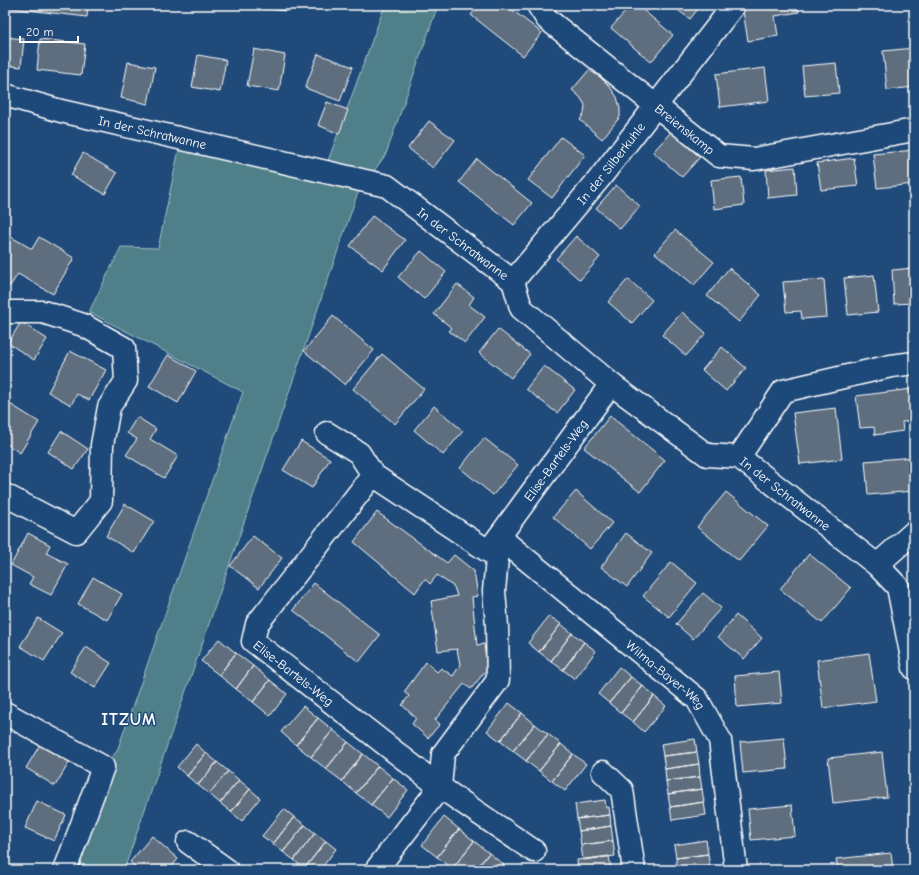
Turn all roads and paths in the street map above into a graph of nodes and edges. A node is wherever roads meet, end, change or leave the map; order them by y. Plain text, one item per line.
1 (538, 5) edge
2 (734, 5) edge
3 (5, 95) edge
4 (656, 105) junction
5 (914, 130) edge
6 (513, 281) junction
7 (5, 312) edge
8 (914, 363) edge
9 (611, 384) junction
10 (327, 433) dead end
11 (739, 457) junction
12 (373, 475) junction
13 (5, 495) edge
14 (914, 532) edge
15 (499, 537) junction
16 (877, 565) junction
17 (914, 668) edge
18 (5, 713) edge
19 (603, 772) dead end
20 (440, 787) junction
21 (188, 842) dead end
22 (534, 851) dead end
23 (65, 870) edge
24 (227, 870) edge
25 (376, 870) edge
26 (634, 870) edge
27 (736, 870) edge

1 - 4 street, Breienskamp
2 - 4 street, In der Silberkuhle
3 - 6 street, In der Schratwanne
4 - 5 street, Breienskamp
4 - 6 street, In der Silberkuhle
6 - 9 street, In der Schratwanne
7 - 13 street
8 - 11 street
9 - 11 street, In der Schratwanne
9 - 15 street, Elise-Bartels-Weg
10 - 12 street, Elise-Bartels-Weg
11 - 16 street, In der Schratwanne
12 - 15 street, Elise-Bartels-Weg
12 - 20 street, Elise-Bartels-Weg
14 - 16 street
15 - 20 street
15 - 27 street, Wilma-Bayer-Weg
16 - 17 street, In der Schratwanne
18 - 23 street
19 - 26 street
20 - 22 street, Elise-Bartels-Weg
20 - 25 street
21 - 24 street

